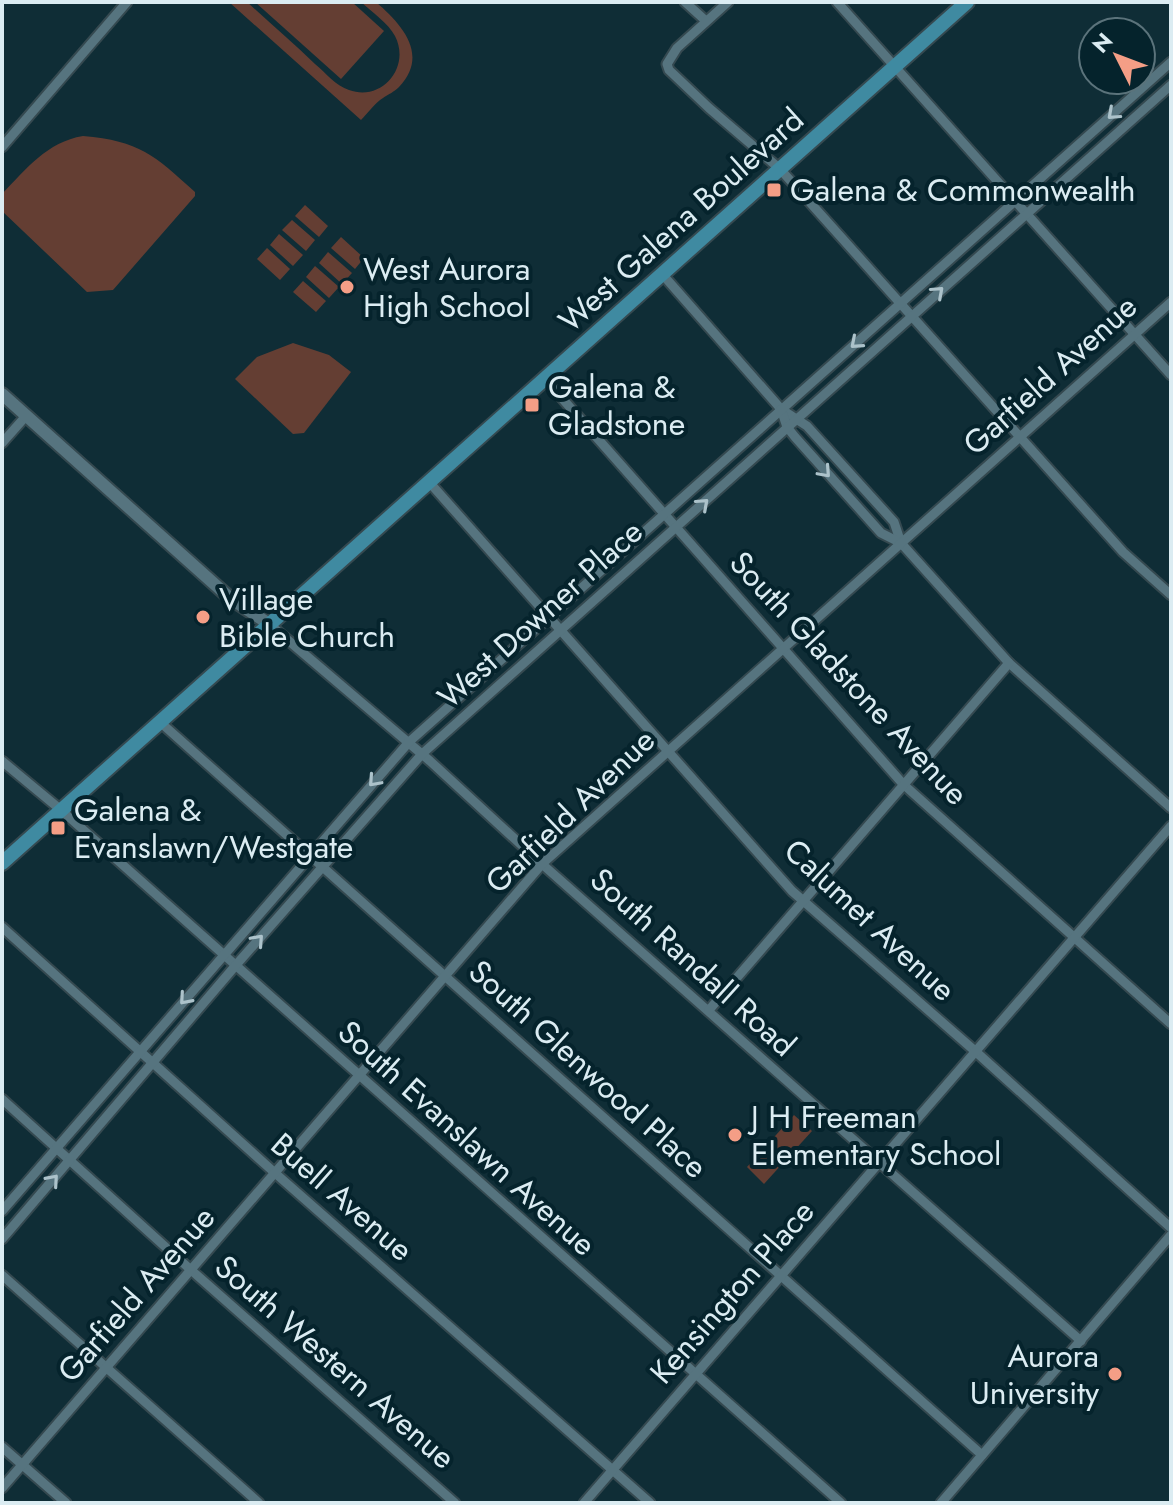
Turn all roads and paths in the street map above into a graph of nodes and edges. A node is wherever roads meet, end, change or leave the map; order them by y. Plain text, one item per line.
1 (127, 2) edge
2 (685, 2) edge
3 (728, 2) edge
4 (837, 2) edge
5 (967, 2) edge
6 (706, 21) junction
7 (1171, 62) edge
8 (894, 67) junction
9 (1171, 85) edge
10 (2, 147) edge
11 (780, 169) junction
12 (1014, 201) junction
13 (1026, 214) junction
14 (663, 275) junction
15 (1171, 302) edge
16 (900, 304) junction
17 (911, 316) junction
18 (1135, 334) junction
19 (1171, 375) edge
20 (545, 379) junction
21 (2, 394) edge
22 (781, 409) junction
23 (26, 416) junction
24 (796, 419) junction
25 (787, 427) junction
26 (1020, 437) junction
27 (2, 443) edge
28 (430, 483) junction
29 (663, 513) junction
30 (677, 528) junction
31 (901, 543) junction
32 (1171, 595) edge
33 (549, 618) junction
34 (269, 624) junction
35 (560, 630) junction
36 (784, 649) junction
37 (1009, 663) junction
38 (160, 722) junction
39 (409, 742) junction
40 (669, 751) junction
41 (422, 754) junction
42 (2, 761) edge
43 (903, 784) junction
44 (1171, 808) edge
45 (61, 810) junction
46 (1171, 826) edge
47 (309, 855) junction
48 (2, 863) edge
49 (542, 864) junction
50 (323, 867) junction
51 (802, 902) junction
52 (2, 927) edge
53 (1073, 936) junction
54 (224, 954) junction
55 (236, 965) junction
56 (445, 977) junction
57 (709, 1010) junction
58 (1171, 1024) edge
59 (140, 1051) junction
60 (975, 1051) junction
61 (154, 1063) junction
62 (359, 1077) junction
63 (2, 1099) edge
64 (56, 1149) junction
65 (69, 1161) junction
66 (879, 1163) junction
67 (275, 1173) junction
68 (2, 1211) edge
69 (1171, 1228) edge
70 (1171, 1235) edge
71 (2, 1239) edge
72 (191, 1270) junction
73 (2, 1275) edge
74 (781, 1276) junction
75 (1081, 1341) junction
76 (108, 1368) junction
77 (695, 1374) junction
78 (2, 1447) edge
79 (982, 1455) junction
80 (22, 1465) junction
81 (613, 1470) junction
82 (2, 1488) edge
83 (66, 1503) edge
84 (259, 1503) edge
85 (455, 1503) edge
86 (584, 1503) edge
87 (650, 1503) edge
88 (841, 1503) edge
89 (941, 1503) edge

1 - 10 street
2 - 6 street
3 - 6 street
4 - 8 street
5 - 8 main road, West Galena Boulevard
6 - 11 street
7 -> 12 street, West Downer Place
8 - 11 main road, West Galena Boulevard
8 - 12 street
9 - 13 street, West Downer Place
11 - 14 main road, West Galena Boulevard
11 - 16 street
12 - 13 street
12 - 16 street, West Downer Place
17 -> 13 street, West Downer Place
13 - 18 street
14 - 20 main road, West Galena Boulevard
14 - 22 street
15 - 18 street, Garfield Avenue
16 - 17 street
16 -> 22 street, West Downer Place
17 - 24 street, West Downer Place
17 - 26 street
18 - 19 street
18 - 26 street, Garfield Avenue
20 - 28 main road, West Galena Boulevard
20 - 29 street, South Gladstone Avenue
21 - 23 main road
22 - 24 street
22 - 25 street
22 - 29 street, West Downer Place
23 - 27 street
23 - 34 main road
24 - 25 street, West Downer Place
24 - 31 street
30 -> 25 street, West Downer Place
25 -> 31 street
26 - 31 street, Garfield Avenue
26 - 32 street
28 - 33 street, Calumet Avenue
28 - 34 main road, West Galena Boulevard
29 - 30 street, South Gladstone Avenue
29 - 33 street, West Downer Place
30 - 35 street, West Downer Place
30 - 36 street, South Gladstone Avenue
31 - 36 street, Garfield Avenue
31 - 37 street
33 - 35 street, Calumet Avenue
33 - 39 street, West Downer Place
34 - 38 main road, West Galena Boulevard
34 - 39 street, South Randall Road
35 - 40 street, Calumet Avenue
35 - 41 street, West Downer Place
36 - 40 street, Garfield Avenue
36 - 43 street, South Gladstone Avenue
37 - 43 street
37 - 44 street
38 - 45 main road, West Galena Boulevard
38 - 47 street, South Glenwood Place
39 - 41 street, South Randall Road
39 -> 47 street, West Downer Place
40 - 49 street, Garfield Avenue
40 - 51 street, Calumet Avenue
41 - 49 street, South Randall Road
41 - 50 street, West Downer Place
42 - 45 street, South Evanslawn Avenue
43 - 51 street
43 - 53 street, South Gladstone Avenue
45 - 48 main road, West Galena Boulevard
45 - 54 street, South Evanslawn Avenue
46 - 53 street, Kensington Place
47 - 50 street, South Glenwood Place
47 - 54 street, West Downer Place
49 - 56 street, Garfield Avenue
49 - 57 street, South Randall Road
55 -> 50 street, West Downer Place
50 - 56 street, South Glenwood Place
51 - 57 street
51 - 60 street, Calumet Avenue
52 - 59 street, Buell Avenue
53 - 58 street, South Gladstone Avenue
53 - 60 street, Kensington Place
54 - 55 street, South Evanslawn Avenue
54 -> 59 street, West Downer Place
55 - 61 street, West Downer Place
55 - 62 street, South Evanslawn Avenue
56 - 62 street, Garfield Avenue
56 - 74 street, South Glenwood Place
57 - 66 street, South Randall Road
59 - 61 street, Buell Avenue
59 - 64 street, West Downer Place
60 - 66 street, Kensington Place
60 - 69 street, Calumet Avenue
61 - 65 street, West Downer Place
61 - 67 street, Buell Avenue
62 - 67 street, Garfield Avenue
62 - 77 street, South Evanslawn Avenue
63 - 64 street, South Western Avenue
64 - 65 street, South Western Avenue
64 - 68 street, West Downer Place
71 -> 65 street, West Downer Place
65 - 72 street, South Western Avenue
66 - 74 street, Kensington Place
66 - 75 street, South Randall Road
67 - 72 street, Garfield Avenue
67 - 81 street, Buell Avenue
70 - 75 street
72 - 76 street, Garfield Avenue
72 - 85 street, South Western Avenue
73 - 76 street
74 - 77 street, Kensington Place
74 - 79 street, South Glenwood Place
75 - 79 street
76 - 80 street, Garfield Avenue
76 - 84 street
77 - 81 street, Kensington Place
77 - 88 street, South Evanslawn Avenue
78 - 80 street
79 - 89 street
80 - 82 street, Garfield Avenue
80 - 83 street
81 - 86 street, Kensington Place
81 - 87 street, Buell Avenue

